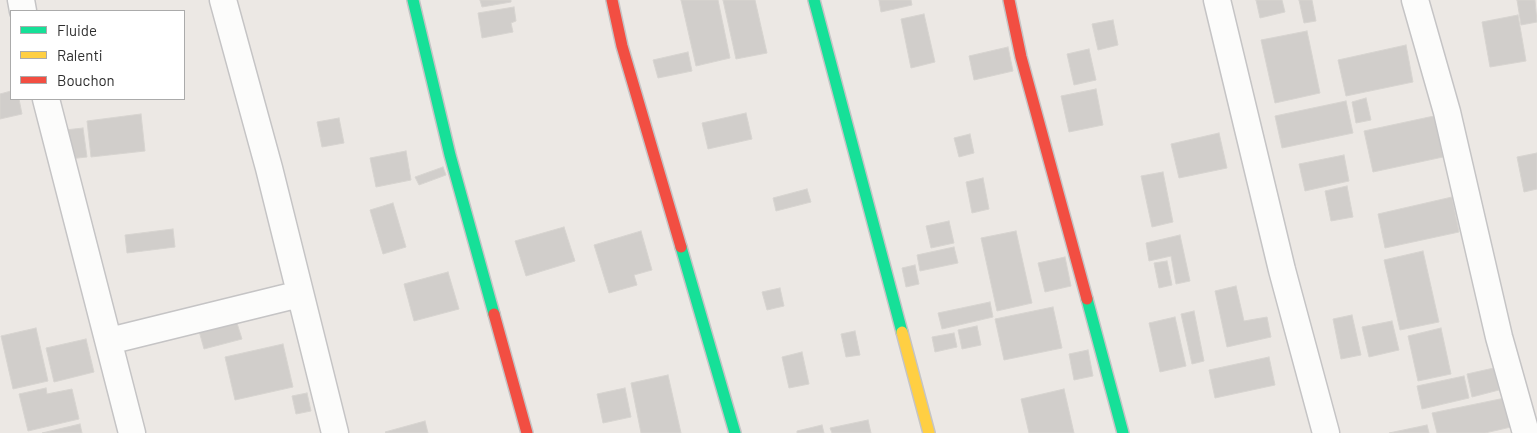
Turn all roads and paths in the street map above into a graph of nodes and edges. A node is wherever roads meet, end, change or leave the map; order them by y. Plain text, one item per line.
1 (223, 0) edge
2 (413, 0) edge
3 (612, 0) edge
4 (814, 0) edge
5 (1009, 0) edge
6 (1217, 0) edge
7 (1415, 0) edge
8 (46, 100) edge
9 (300, 294) junction
10 (110, 341) junction
11 (132, 433) edge
12 (335, 433) edge
13 (527, 433) edge
14 (735, 433) edge
15 (929, 433) edge
16 (1123, 433) edge
17 (1326, 433) edge
18 (1526, 433) edge

1 - 9 street
2 - 13 street
3 - 14 street
4 - 15 street
5 - 16 street
6 - 17 street
7 - 18 street
8 - 10 street
9 - 10 street
9 - 12 street
10 - 11 street

